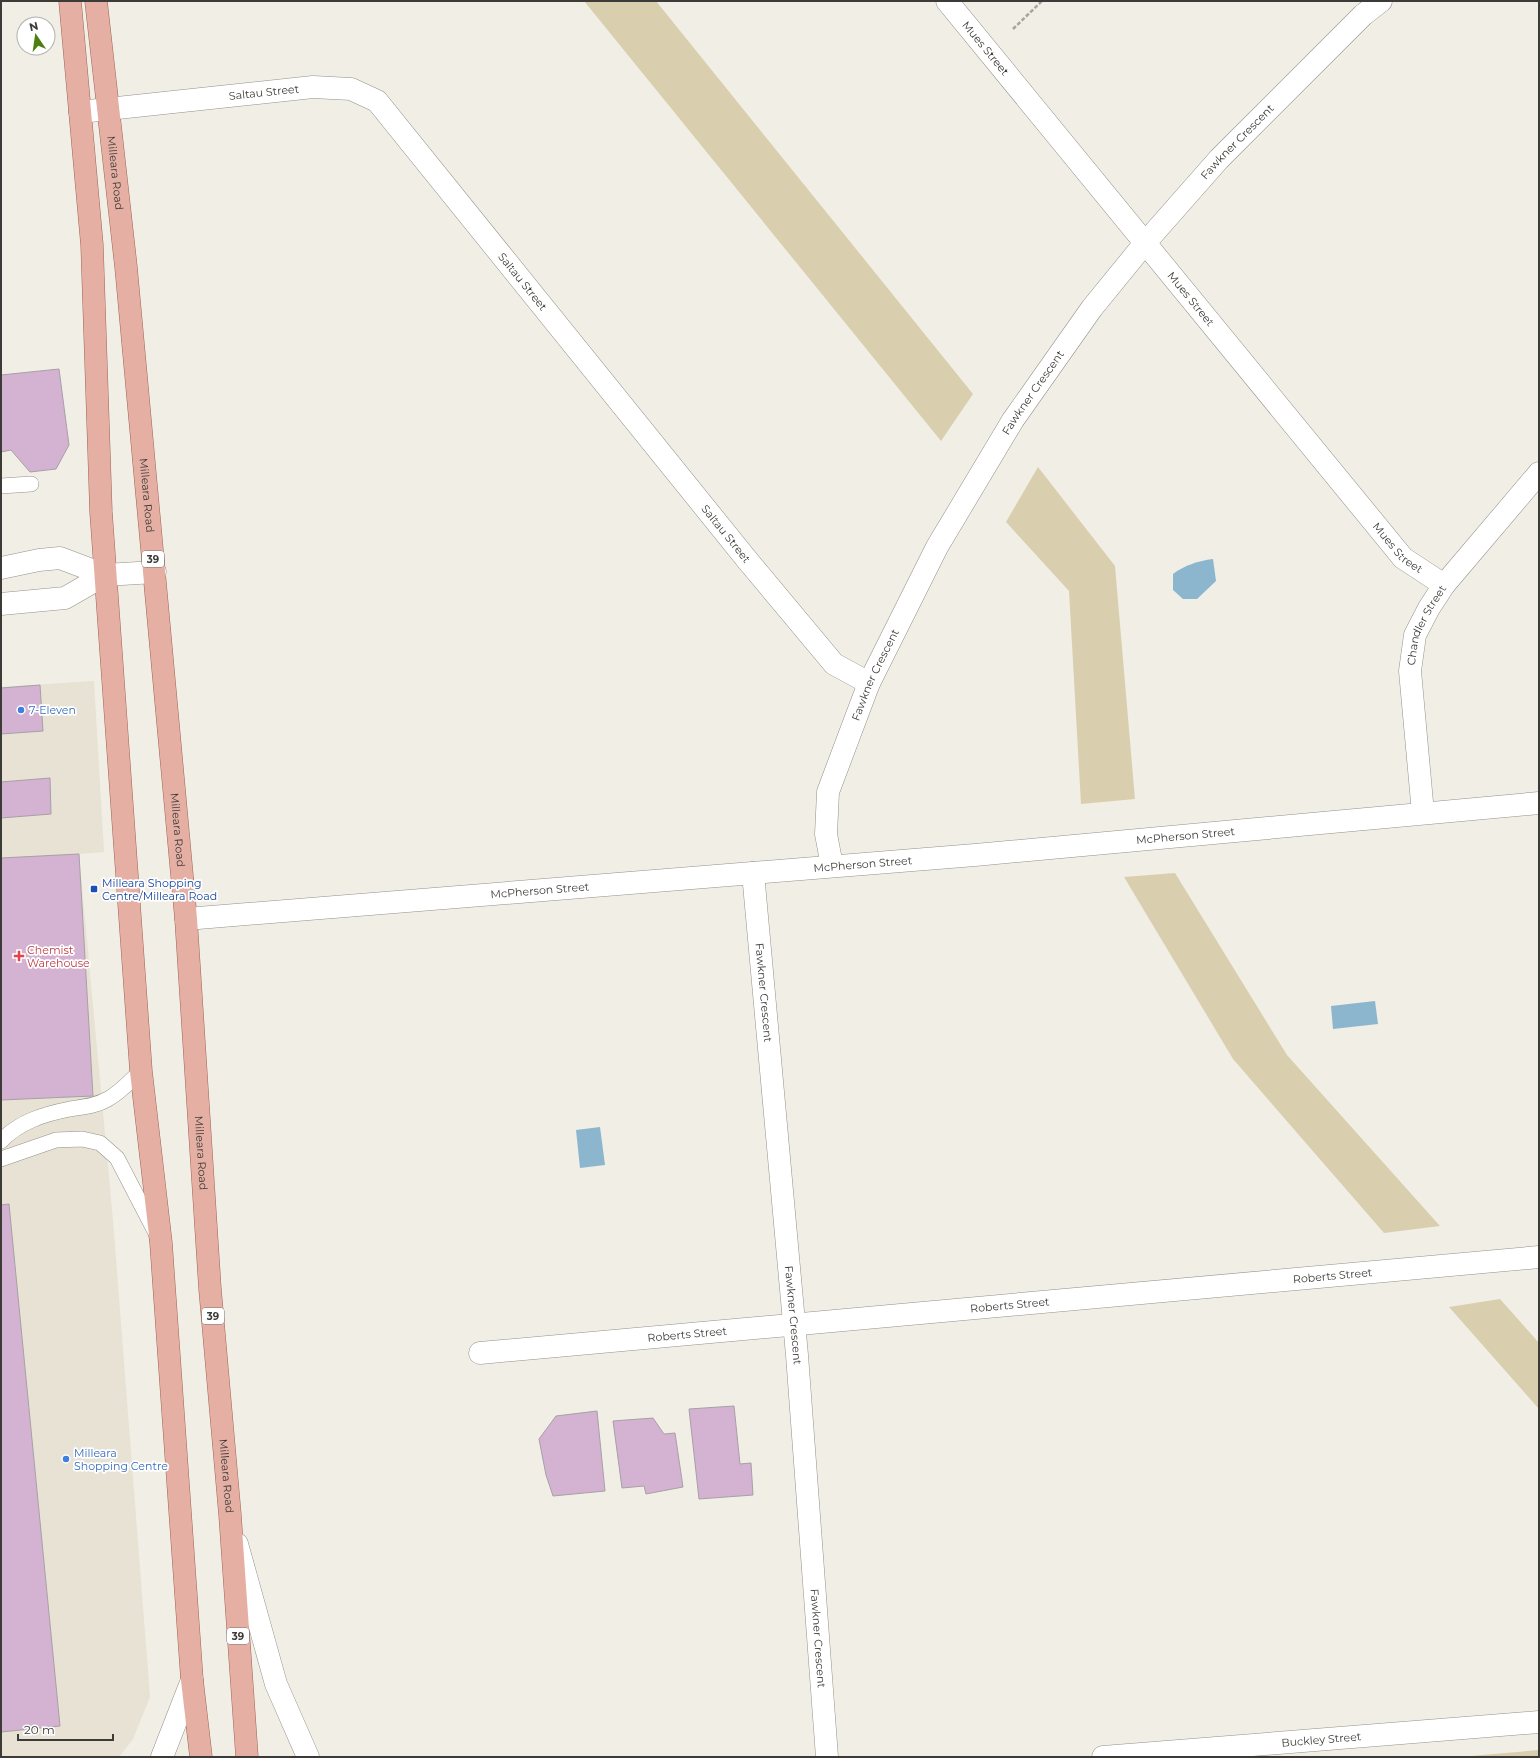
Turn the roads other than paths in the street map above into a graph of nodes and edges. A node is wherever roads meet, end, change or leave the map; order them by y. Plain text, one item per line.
1 (70, 1) edge
2 (96, 1) edge
3 (948, 1) edge
4 (1381, 1) edge
5 (109, 110) junction
6 (80, 112) junction
7 (1145, 243) junction
8 (1539, 473) edge
9 (32, 484) dead end
10 (1, 486) edge
11 (1, 568) edge
12 (155, 572) junction
13 (105, 575) junction
14 (1444, 585) junction
15 (1, 604) edge
16 (869, 683) junction
17 (1539, 803) edge
18 (1422, 814) junction
19 (832, 866) junction
20 (753, 873) junction
21 (186, 919) junction
22 (141, 1071) junction
23 (1, 1141) edge
24 (1, 1159) edge
25 (161, 1243) junction
26 (1539, 1257) edge
27 (794, 1325) junction
28 (480, 1353) dead end
29 (230, 1515) junction
30 (192, 1680) junction
31 (1539, 1722) edge
32 (162, 1757) edge
33 (201, 1757) edge
34 (247, 1757) edge
35 (308, 1757) edge
36 (827, 1757) edge
37 (1103, 1757) edge
38 (1107, 1757) edge

1 - 6 main road
2 - 5 main road, Milleara Road / 39
3 - 7 street, Mues Street
4 - 7 street, Fawkner Crescent
5 - 6 street, Saltau Street
5 - 12 main road, Milleara Road / 39
5 - 16 street, Saltau Street
6 - 13 main road
7 - 14 street, Mues Street
7 - 16 street, Fawkner Crescent
8 - 14 street, Chandler Street
9 - 10 lane
11 - 13 street
12 - 13 street
12 - 21 main road, Milleara Road / 39
13 - 15 street
13 - 22 main road
14 - 18 street, Chandler Street
16 - 19 street, Fawkner Crescent
17 - 18 street, McPherson Street
18 - 19 street, McPherson Street
19 - 20 street, McPherson Street
20 - 21 street, McPherson Street
20 - 27 street, Fawkner Crescent
21 - 29 main road, Milleara Road / 39
22 - 23 lane
22 - 25 main road
24 - 25 lane
25 - 30 main road
26 - 27 street, Roberts Street
27 - 28 street, Roberts Street
27 - 36 street, Fawkner Crescent
29 - 34 main road, Milleara Road / 39
29 - 35 street
30 - 32 street
30 - 33 main road
31 - 38 street, Buckley Street
37 - 38 street, Buckley Street

